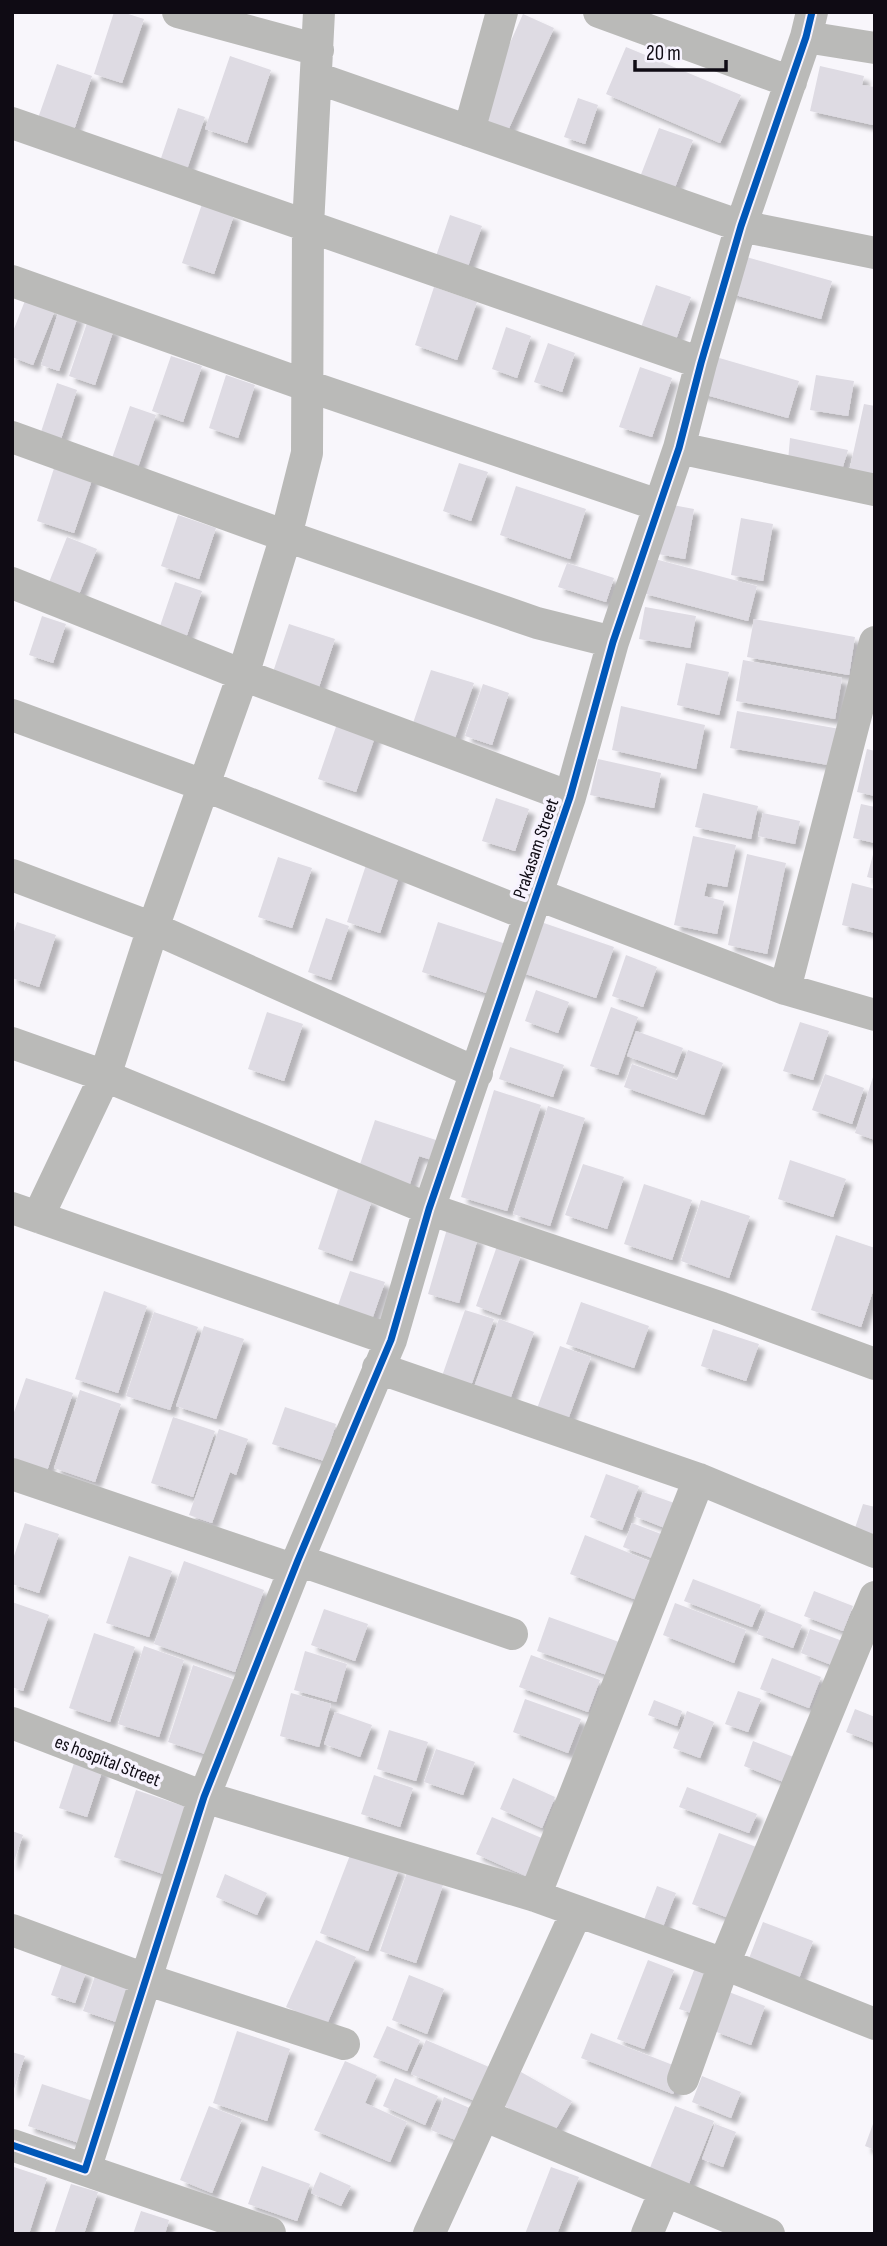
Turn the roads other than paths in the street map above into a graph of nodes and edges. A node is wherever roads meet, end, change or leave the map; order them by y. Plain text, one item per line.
1 (178, 12) edge
2 (319, 12) edge
3 (502, 12) edge
4 (599, 12) edge
5 (809, 25) edge
6 (875, 48) edge
7 (318, 64) junction
8 (791, 82) junction
9 (12, 123) edge
10 (469, 131) junction
11 (308, 226) junction
12 (741, 226) junction
13 (875, 253) edge
14 (12, 281) edge
15 (701, 363) junction
16 (308, 386) junction
17 (12, 437) edge
18 (679, 448) junction
19 (875, 490) edge
20 (658, 505) junction
21 (286, 536) junction
22 (12, 583) edge
23 (613, 642) junction
24 (875, 642) edge
25 (243, 676) junction
26 (12, 715) edge
27 (864, 722) edge
28 (203, 785) junction
29 (570, 797) junction
30 (12, 876) edge
31 (533, 904) junction
32 (153, 928) junction
33 (785, 989) junction
34 (875, 1015) edge
35 (12, 1043) edge
36 (477, 1073) junction
37 (105, 1076) junction
38 (429, 1209) junction
39 (25, 1213) edge
40 (384, 1354) junction
41 (875, 1364) edge
42 (12, 1474) edge
43 (699, 1479) junction
44 (875, 1552) edge
45 (296, 1565) junction
46 (875, 1597) edge
47 (512, 1634) dead end
48 (12, 1723) edge
49 (204, 1797) junction
50 (535, 1896) junction
51 (577, 1911) junction
52 (12, 1930) edge
53 (724, 1964) junction
54 (145, 1979) junction
55 (875, 2024) edge
56 (344, 2044) dead end
57 (683, 2079) dead end
58 (483, 2115) junction
59 (12, 2145) edge
60 (85, 2170) junction
61 (665, 2192) junction
62 (270, 2233) edge
63 (429, 2234) edge
64 (647, 2234) edge
65 (769, 2234) edge

1 - 7 street
2 - 7 street
3 - 10 street
4 - 8 street
5 - 6 street
5 - 8 street, Prakasam Street
7 - 10 street
7 - 11 street
8 - 12 street, Prakasam Street
9 - 11 street
10 - 12 street
11 - 15 street
11 - 16 street
12 - 13 street
12 - 15 street, Prakasam Street
14 - 16 street
15 - 18 street, Prakasam Street
16 - 20 street
16 - 21 street
17 - 21 street
18 - 19 street
18 - 20 street, Prakasam Street
20 - 23 street, Prakasam Street
21 - 23 street
21 - 25 street
22 - 25 street
23 - 29 street, Prakasam Street
24 - 27 street
25 - 28 street
25 - 29 street
26 - 28 street
27 - 33 street
28 - 31 street
28 - 32 street
29 - 31 street, Prakasam Street
30 - 32 street
31 - 33 street
31 - 36 street, Prakasam Street
32 - 36 street
32 - 37 street
33 - 34 street
35 - 37 street
36 - 38 street, Prakasam Street
37 - 38 street
37 - 39 street
38 - 40 street, Prakasam Street
38 - 41 street
39 - 40 street
40 - 43 street
40 - 45 street, Prakasam Street
42 - 45 street
43 - 44 street
43 - 50 street
45 - 47 street
45 - 49 street, Prakasam Street
46 - 53 street
48 - 49 street, es hospital Street
49 - 50 street, es hospital Street
49 - 54 street, Prakasam Street
50 - 51 street, es hospital Street
51 - 53 street, es hospital Street
51 - 58 street
52 - 54 street
53 - 55 street, es hospital Street
53 - 57 street
54 - 56 street
54 - 60 street, Prakasam Street
58 - 61 street
58 - 63 street
59 - 60 street
60 - 62 street
61 - 64 street
61 - 65 street

